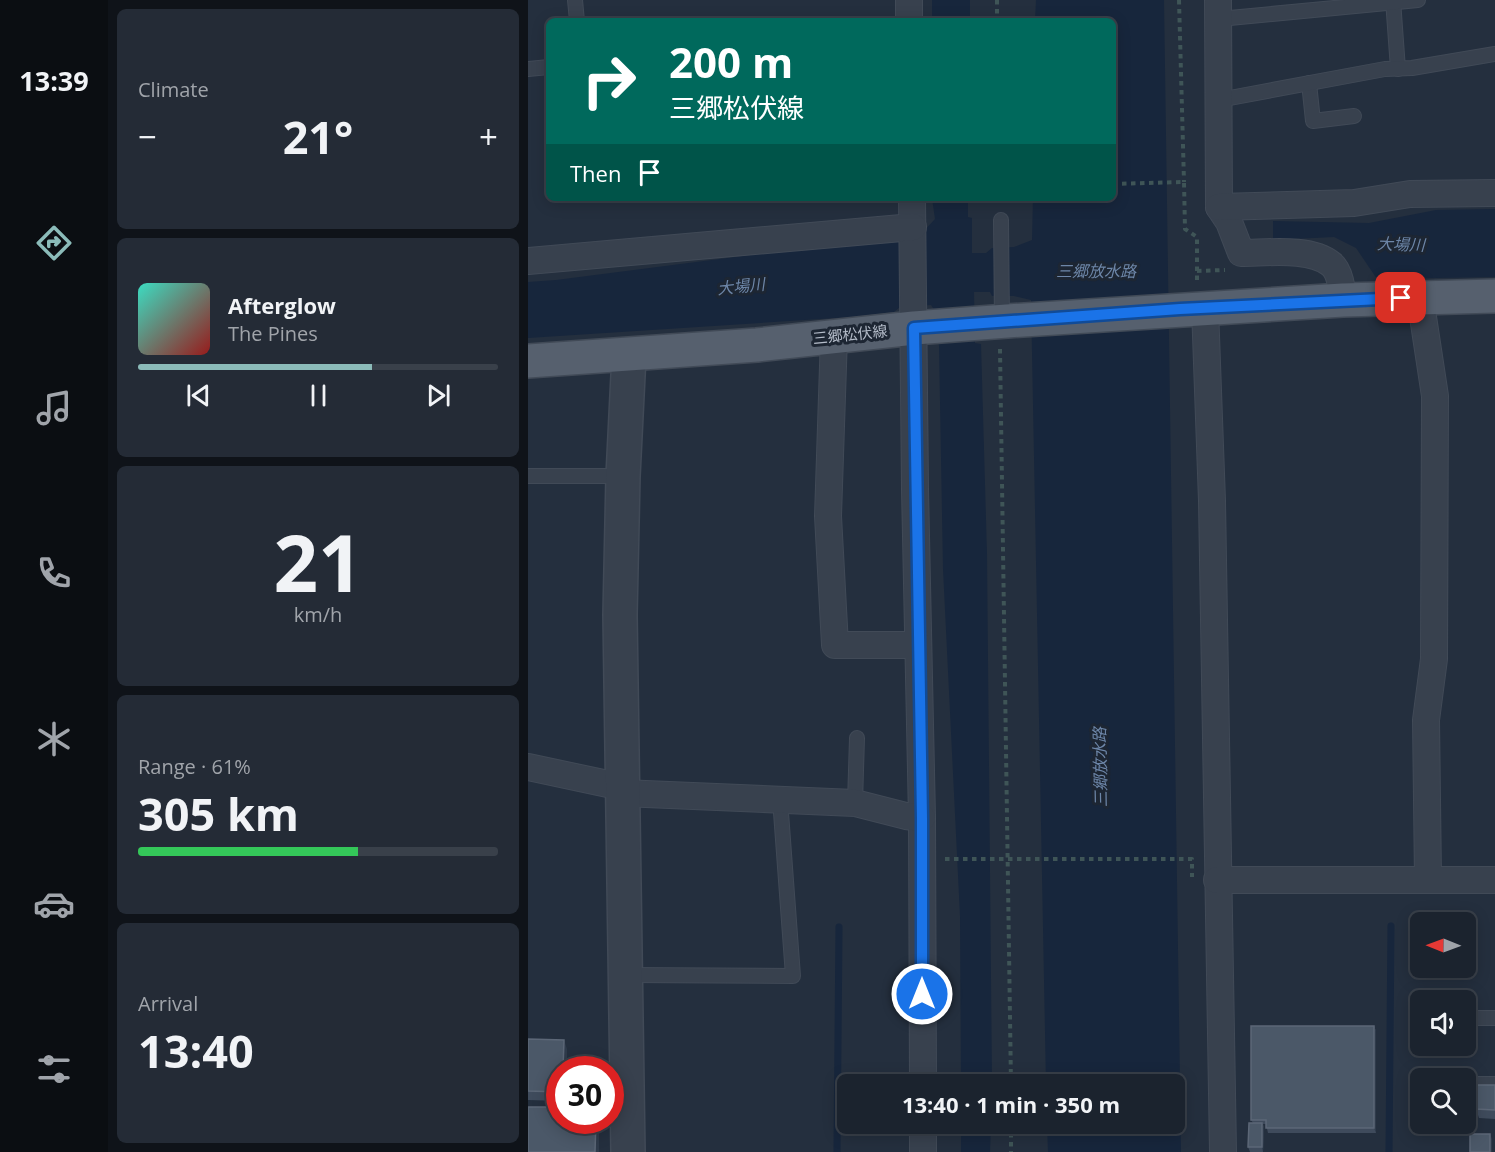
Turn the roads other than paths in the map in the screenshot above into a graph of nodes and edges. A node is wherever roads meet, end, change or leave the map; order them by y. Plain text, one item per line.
1 (575, 0) edge
2 (909, 0) edge
3 (1418, 0) edge
4 (1394, 2) edge
5 (1219, 10) edge
6 (577, 18) edge
7 (909, 18) edge
8 (1495, 54) edge
9 (546, 67) edge
10 (528, 69) edge
11 (1398, 69) junction
12 (1309, 83) junction
13 (1219, 100) junction
14 (1354, 116) dead end
15 (1495, 193) edge
16 (912, 201) edge
17 (1219, 207) junction
18 (1001, 220) dead end
19 (913, 230) junction
20 (528, 261) edge
21 (1495, 296) edge
22 (1420, 297) junction
23 (1343, 300) junction
24 (1194, 309) junction
25 (998, 317) junction
26 (919, 322) junction
27 (834, 336) junction
28 (629, 355) junction
29 (528, 361) edge
30 (528, 476) edge
31 (623, 476) junction
32 (918, 645) junction
33 (857, 738) dead end
34 (528, 767) edge
35 (622, 790) junction
36 (780, 799) junction
37 (855, 803) junction
38 (922, 818) junction
39 (1428, 879) junction
40 (1495, 879) edge
41 (1217, 880) junction
42 (625, 975) junction
43 (1476, 1018) edge
44 (1495, 1018) edge
45 (923, 1074) edge
46 (1476, 1084) edge
47 (1495, 1084) edge
48 (923, 1134) edge
49 (628, 1152) edge
50 (923, 1152) edge
51 (1222, 1152) edge

1 - 6 lane
2 - 7 street
3 - 4 lane
4 - 5 lane
4 - 11 lane
5 - 13 street
8 - 11 lane
9 - 10 lane
11 - 12 lane
12 - 13 lane
12 - 14 lane
13 - 17 street
15 - 17 street
16 - 19 street
17 - 23 street
18 - 25 lane
19 - 20 street
19 - 26 street
21 - 22 main road, 三郷松伏線
22 - 23 main road, 三郷松伏線
22 - 39 street
23 - 24 main road, 三郷松伏線
24 - 25 main road, 三郷松伏線
24 - 41 street
25 - 26 main road, 三郷松伏線
26 - 27 main road, 三郷松伏線
26 - 32 street
27 - 28 main road, 三郷松伏線
27 - 32 street
28 - 29 main road, 三郷松伏線
28 - 31 street
30 - 31 lane
31 - 35 street
32 - 38 street
33 - 37 lane
34 - 35 street
35 - 36 street
35 - 42 street
36 - 37 street
36 - 42 lane
37 - 38 street
38 - 45 street
39 - 40 street
39 - 41 street
41 - 51 street
42 - 49 street
43 - 44 lane
46 - 47 lane
48 - 50 street

